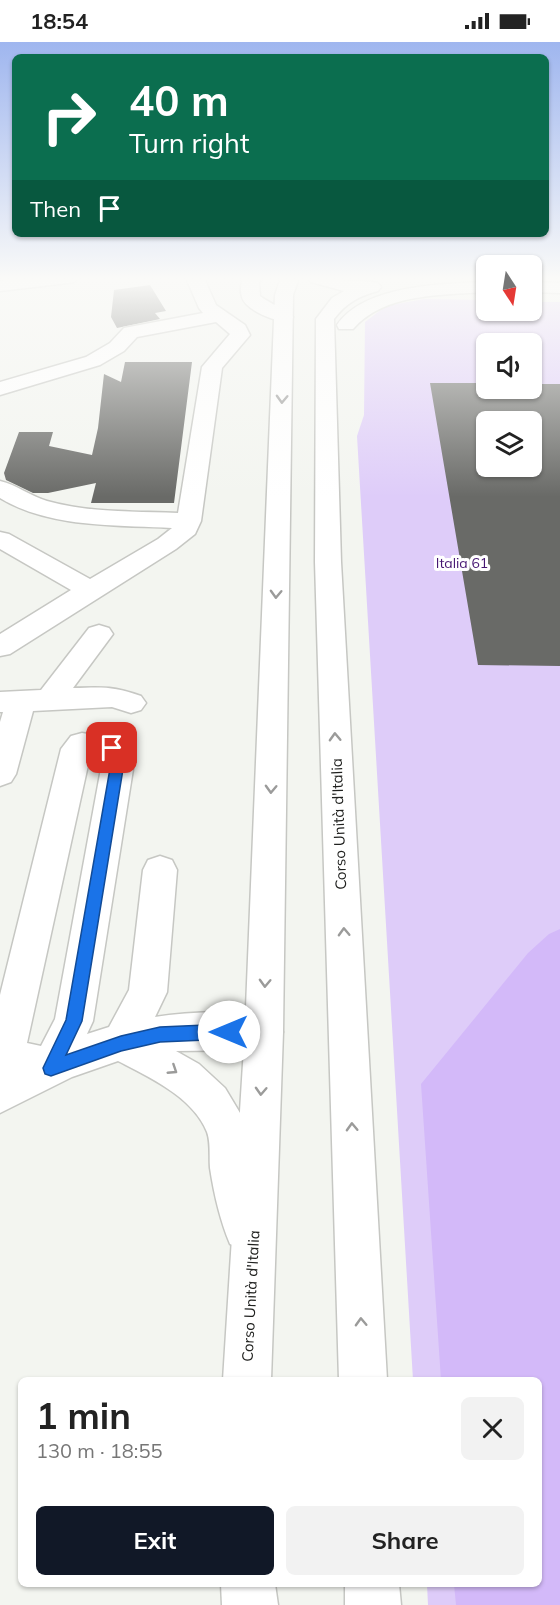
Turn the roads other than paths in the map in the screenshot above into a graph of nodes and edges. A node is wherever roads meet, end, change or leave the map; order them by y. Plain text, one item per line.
1 (110, 351) edge
2 (225, 351) edge
3 (283, 351) edge
4 (325, 351) edge
5 (343, 351) edge
6 (0, 389) edge
7 (326, 422) junction
8 (0, 488) edge
9 (189, 521) junction
10 (0, 539) edge
11 (90, 590) junction
12 (99, 634) dead end
13 (0, 647) edge
14 (23, 701) edge
15 (131, 703) dead end
16 (0, 774) edge
17 (160, 870) dead end
18 (264, 1032) junction
19 (121, 1043) junction
20 (2, 1054) edge
21 (51, 1068) junction
22 (0, 1093) edge
23 (253, 1258) junction
24 (247, 1377) edge
25 (363, 1377) edge
26 (239, 1587) edge
27 (248, 1587) edge
28 (372, 1587) edge
29 (239, 1605) edge
30 (250, 1605) edge
31 (373, 1605) edge

1 - 6 main road
2 - 9 main road
3 -> 18 main road, Corso Unità d'Italia
4 - 7 main road, Corso Unità d'Italia
5 - 7 main road
25 -> 7 main road, Corso Unità d'Italia
8 - 9 main road
9 - 11 main road
10 - 11 main road
11 - 13 main road
12 - 14 main road
14 - 15 main road
14 - 16 main road
17 - 19 main road
18 - 19 main road
18 -> 23 main road, Corso Unità d'Italia
19 - 21 main road
19 -> 23 main road
20 - 21 main road
20 - 21 main road
21 - 22 main road
23 - 24 main road, Corso Unità d'Italia
26 - 29 main road
27 - 30 main road
28 - 31 main road

